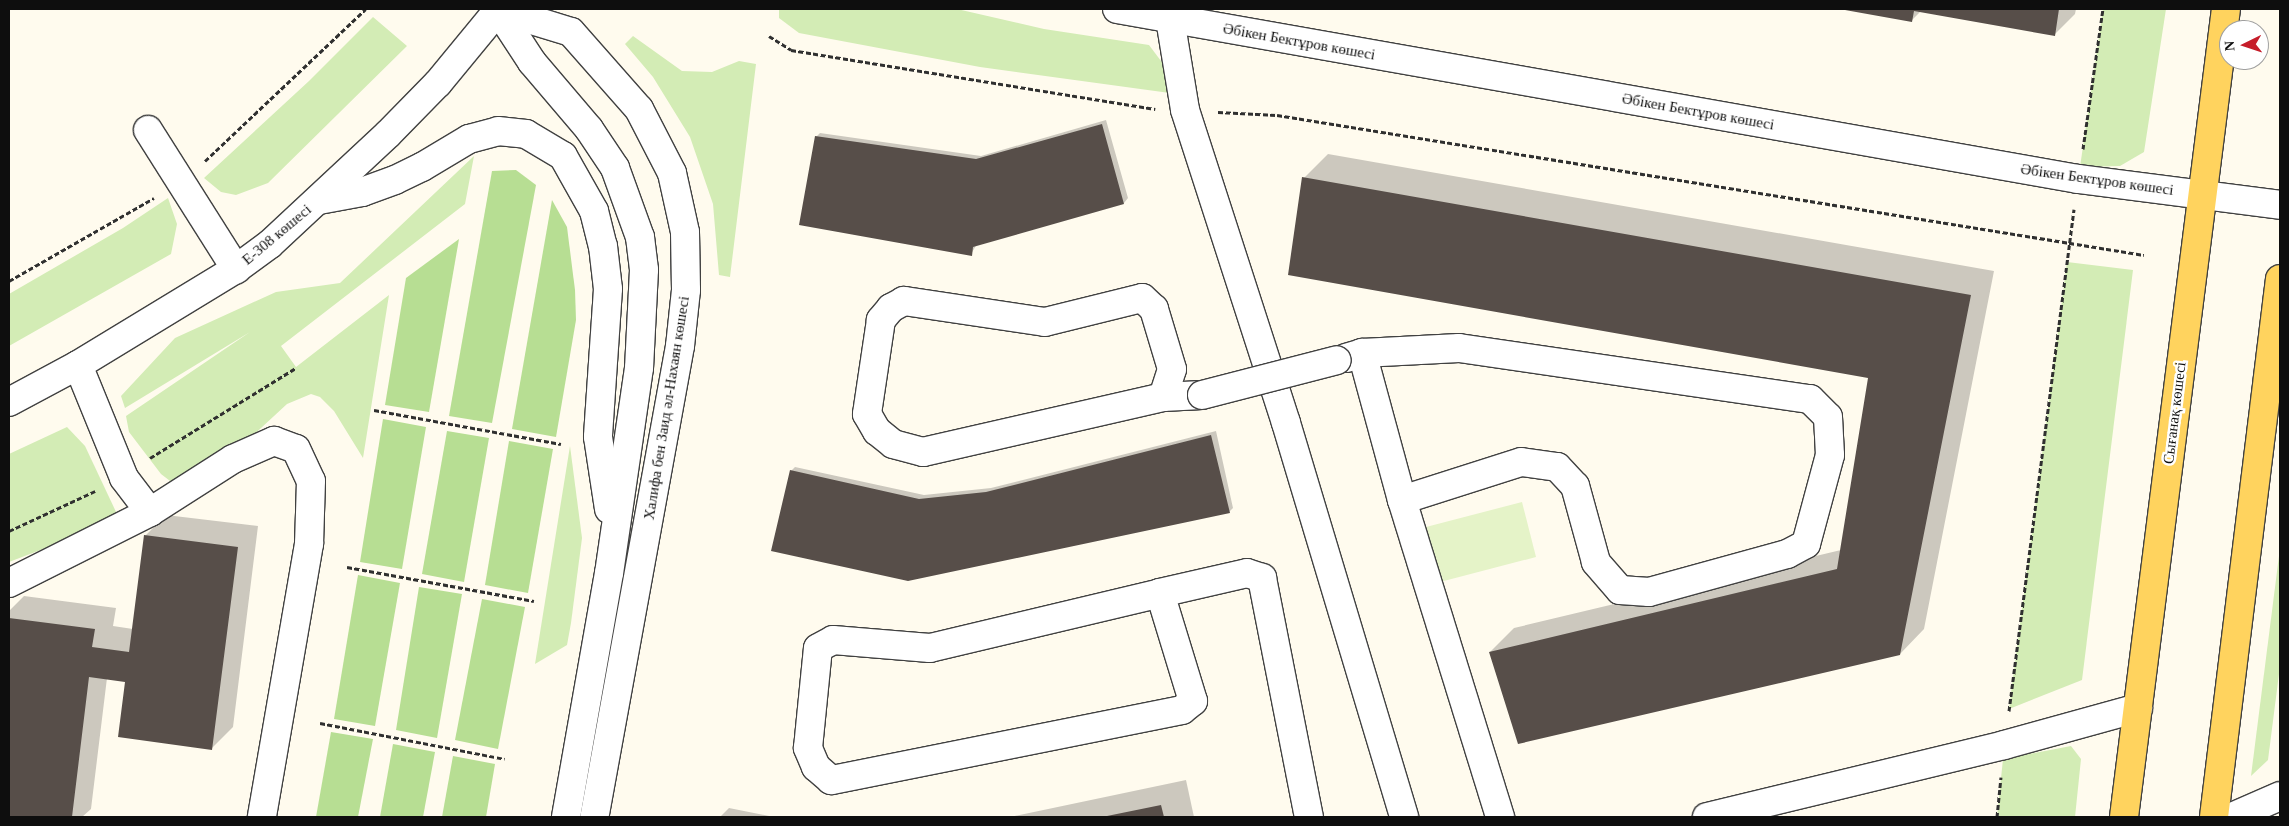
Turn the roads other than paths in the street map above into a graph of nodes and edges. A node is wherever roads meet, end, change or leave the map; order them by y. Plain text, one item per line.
1 (498, 9) edge
2 (1117, 9) edge
3 (2226, 9) edge
4 (1170, 20) junction
5 (148, 130) dead end
6 (2202, 195) junction
7 (319, 200) junction
8 (2280, 205) edge
9 (236, 269) junction
10 (2280, 279) edge
11 (1350, 356) junction
12 (78, 365) junction
13 (1163, 397) junction
14 (9, 402) edge
15 (1402, 500) junction
16 (150, 512) junction
17 (608, 573) junction
18 (9, 583) edge
19 (1160, 593) junction
20 (2138, 708) junction
21 (2280, 796) edge
22 (262, 817) edge
23 (566, 817) edge
24 (594, 817) edge
25 (1309, 817) edge
26 (1404, 817) edge
27 (1500, 817) edge
28 (1707, 817) edge
29 (2124, 817) edge
30 (2214, 817) edge
31 (2232, 817) edge

1 - 7 street, Е-308 көшесі
1 - 17 street
1 - 24 street, Халифа бен Заид әл-Нахаян көшесі
2 - 4 street, Әбікен Бектұров көшесі
3 - 6 main road, Сығанақ көшесі
4 - 6 street, Әбікен Бектұров көшесі
4 - 26 street
5 - 9 street
6 - 8 street, Әбікен Бектұров көшесі
6 - 20 main road, Сығанақ көшесі
7 - 9 street, Е-308 көшесі
7 - 17 street
9 - 12 street, Е-308 көшесі
10 - 30 main road
11 - 13 street, bridge
11 - 15 street
11 - 15 street
12 - 14 street, Е-308 көшесі
12 - 16 street
13 - 13 street
15 - 27 street
16 - 18 street
16 - 22 street
17 - 23 street
19 - 19 street
19 - 25 street
20 - 28 street
20 - 29 main road, Сығанақ көшесі
21 - 31 street

